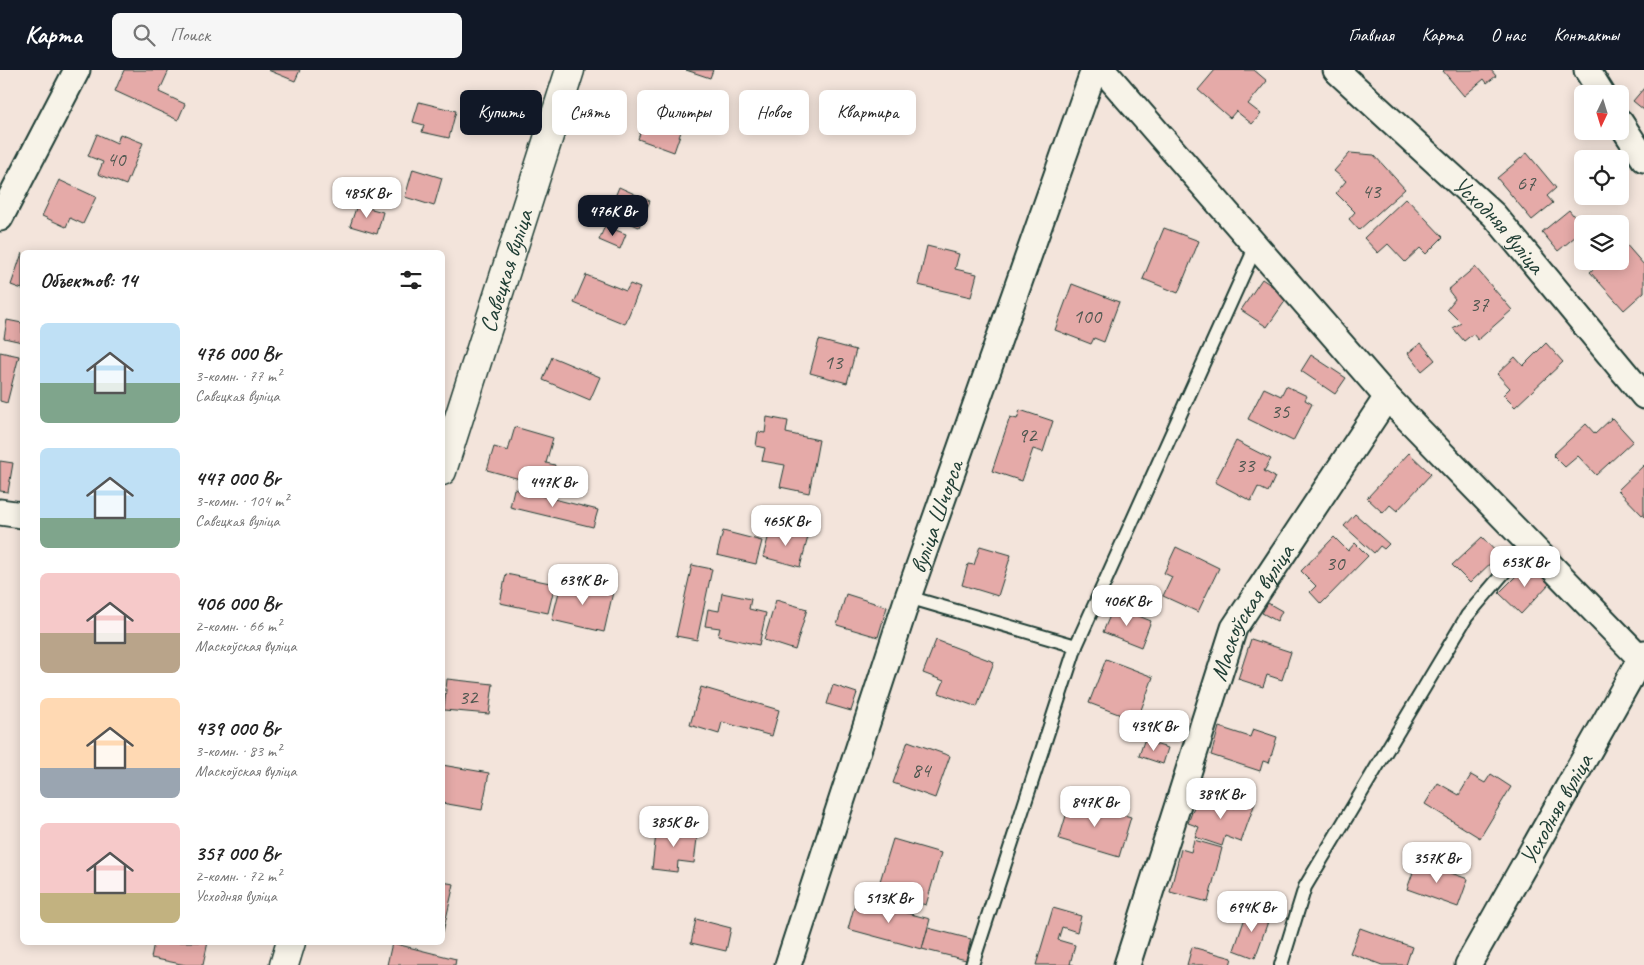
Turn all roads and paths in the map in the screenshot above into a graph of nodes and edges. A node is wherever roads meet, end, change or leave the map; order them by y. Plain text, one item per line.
1 (77, 70) edge
2 (570, 70) edge
3 (1094, 70) edge
4 (1103, 70) edge
5 (1336, 70) edge
6 (1587, 70) edge
7 (1596, 85) edge
8 (1629, 136) edge
9 (1644, 159) edge
10 (0, 218) edge
11 (1256, 246) junction
12 (1644, 396) edge
13 (1387, 397) junction
14 (445, 462) edge
15 (0, 512) edge
16 (20, 515) edge
17 (1529, 543) junction
18 (908, 597) junction
19 (1076, 646) junction
20 (1643, 658) edge
21 (290, 945) edge
22 (284, 965) edge
23 (788, 965) edge
24 (972, 965) edge
25 (1127, 965) edge
26 (1281, 965) edge
27 (1468, 965) edge

1 - 10 street
2 - 14 main road, Савецкая вуліца
3 - 18 street, вуліца Шчорса
4 - 11 street
5 - 12 street, Усходняя вуліца
6 - 7 street
8 - 9 street
11 - 13 street
11 - 19 lane
13 - 17 street
13 - 25 street, Маскоўская вуліца
15 - 16 street
17 - 20 street
17 - 26 lane
18 - 19 lane
18 - 23 street, вуліца Шчорса
19 - 24 lane
20 - 27 street, Усходняя вуліца
21 - 22 main road

